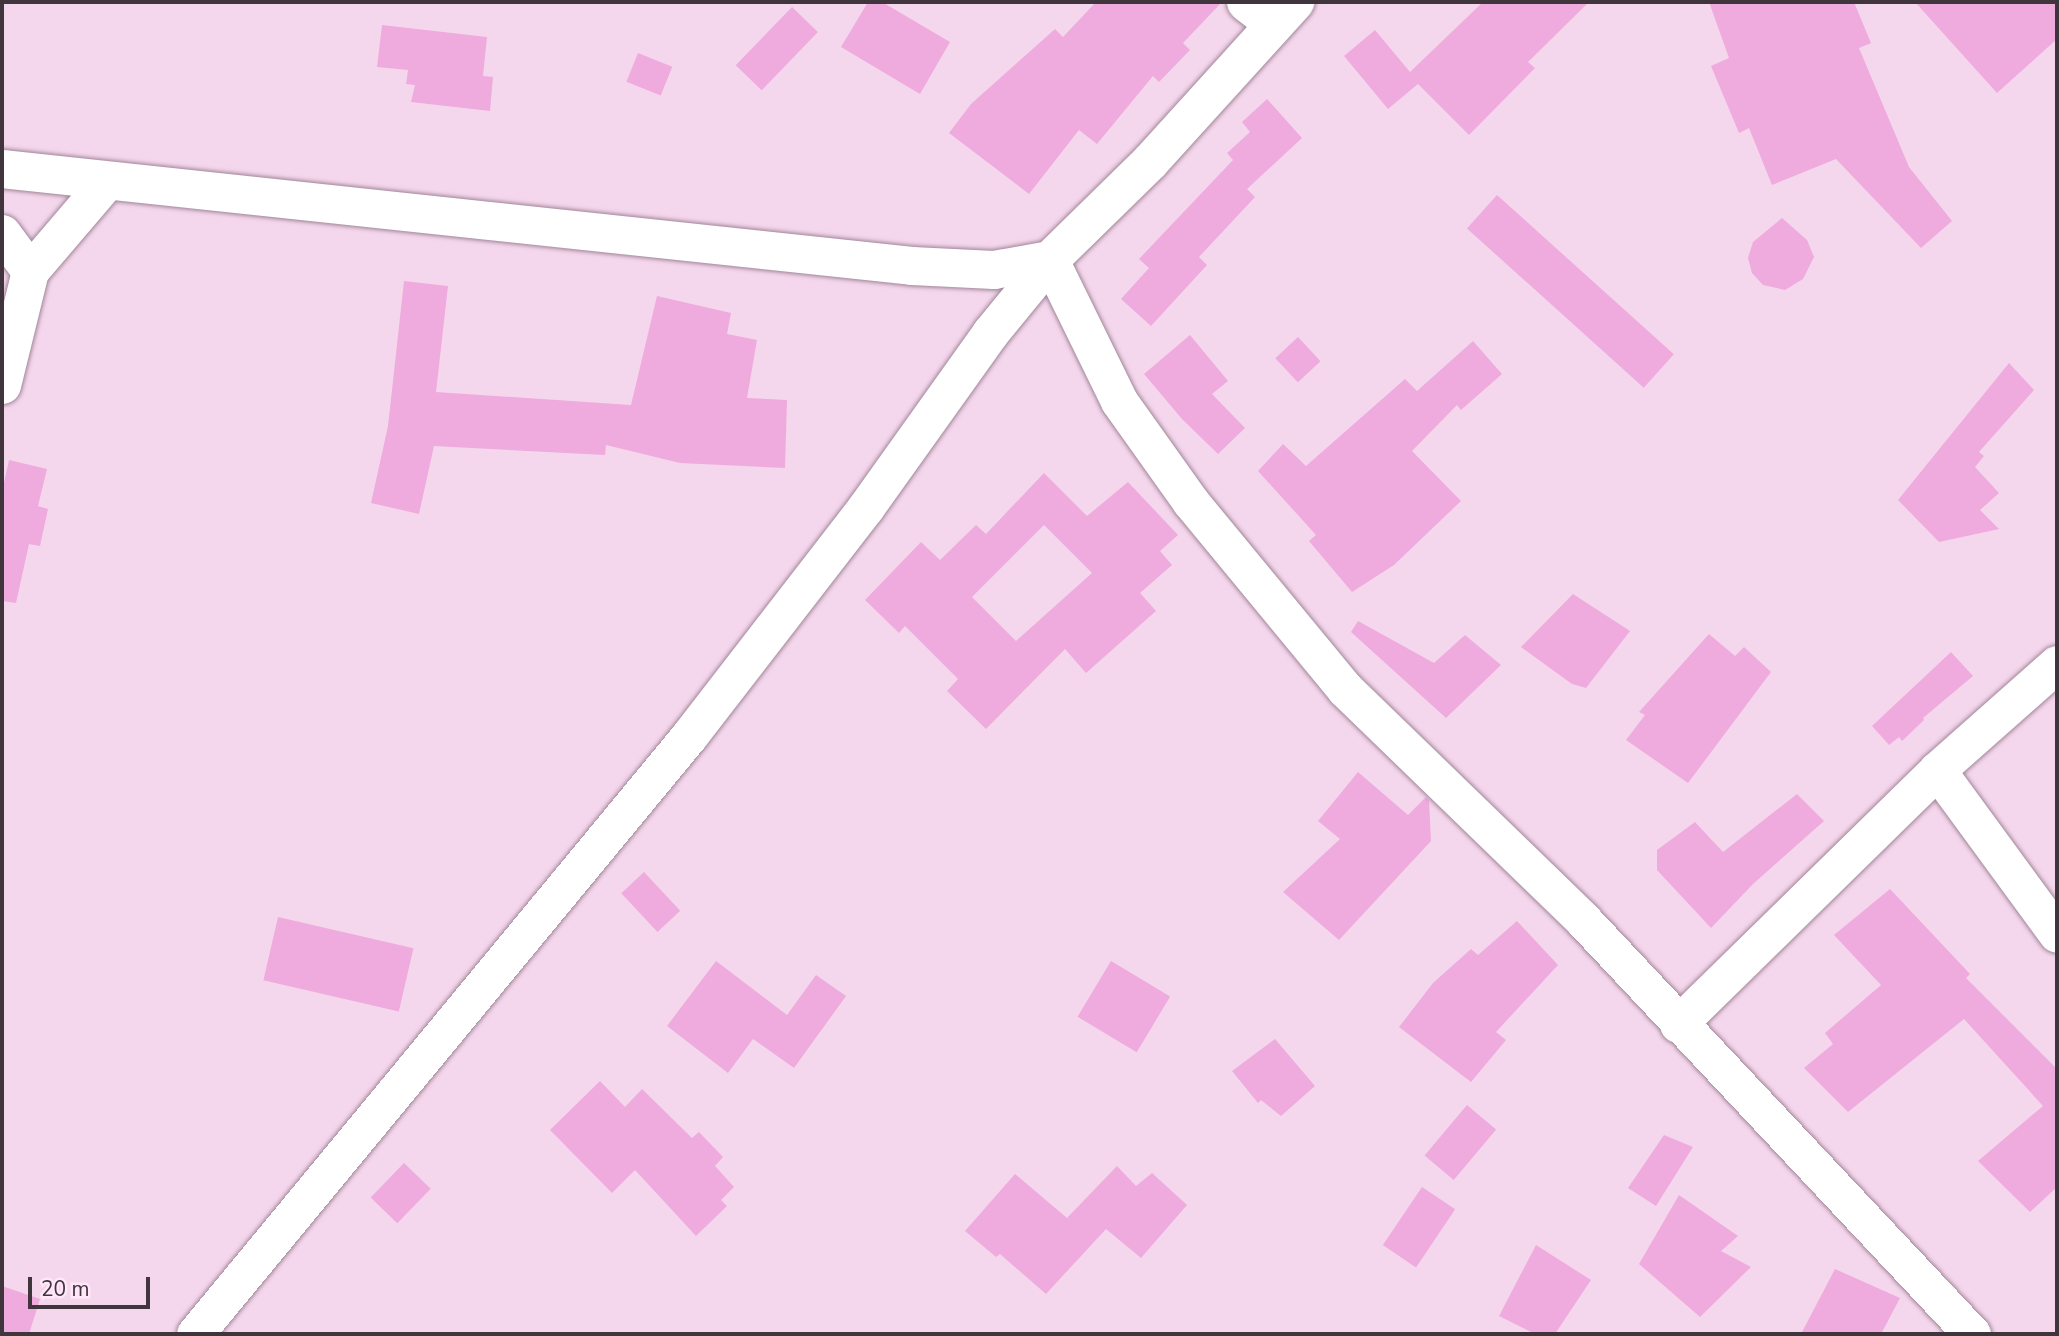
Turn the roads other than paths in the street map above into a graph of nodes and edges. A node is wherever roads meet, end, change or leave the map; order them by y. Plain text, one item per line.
1 (1271, 9) edge
2 (2, 169) edge
3 (107, 181) junction
4 (2, 233) edge
5 (1050, 260) junction
6 (30, 271) junction
7 (2, 385) edge
8 (2057, 664) edge
9 (1937, 770) junction
10 (2057, 934) edge
11 (1678, 1024) junction
12 (195, 1334) edge
13 (1972, 1334) edge

1 - 5 street
2 - 3 street
3 - 5 street
3 - 6 street
4 - 6 street
5 - 11 street
5 - 12 street
6 - 7 street
8 - 9 street
9 - 10 street
9 - 11 street
11 - 13 street

